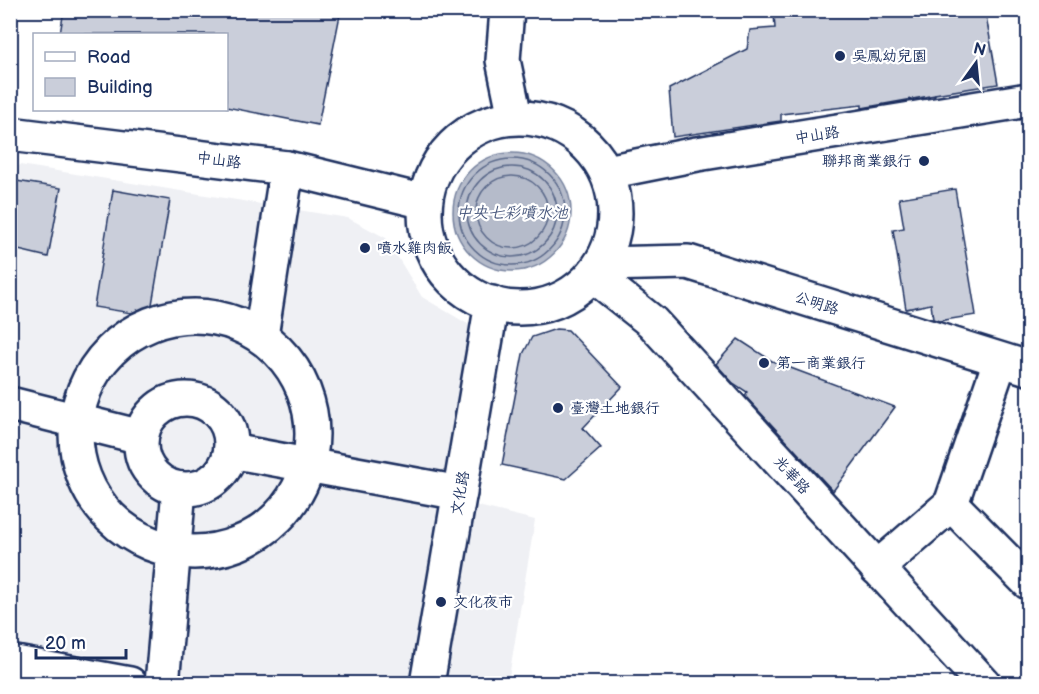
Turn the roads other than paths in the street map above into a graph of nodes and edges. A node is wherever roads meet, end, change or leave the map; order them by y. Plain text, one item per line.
1 (507, 10) edge
2 (1029, 100) edge
3 (515, 117) junction
4 (10, 134) edge
5 (287, 168) junction
6 (607, 172) junction
7 (425, 202) junction
8 (598, 270) junction
9 (492, 303) junction
10 (261, 336) junction
11 (1014, 365) edge
12 (10, 404) edge
13 (75, 420) junction
14 (141, 437) junction
15 (231, 451) junction
16 (309, 465) junction
17 (179, 489) junction
18 (460, 493) junction
19 (951, 504) junction
20 (174, 550) junction
21 (877, 568) junction
22 (1029, 582) edge
23 (10, 662) edge
24 (130, 684) edge
25 (162, 684) edge
26 (428, 684) edge
27 (984, 684) edge

1 - 3 street
2 - 6 street, 中山路
3 - 6 street
3 - 7 street
4 - 5 street, 中山路
5 - 7 street, 中山路
5 - 10 street
6 - 8 street
7 - 9 street
8 - 9 street
8 - 11 street, 公明路
8 - 21 street, 光華路
9 - 18 street, 文化路
10 - 13 street
10 - 16 street
11 - 19 street
12 - 13 street
13 - 14 street
13 - 20 street
14 - 15 street
14 - 17 street
15 - 16 street
15 - 17 street
16 - 18 street
16 - 20 street
17 - 20 street
18 - 26 street, 文化路
19 - 21 street
19 - 22 street
20 - 25 street
21 - 27 street, 光華路
23 - 24 street

